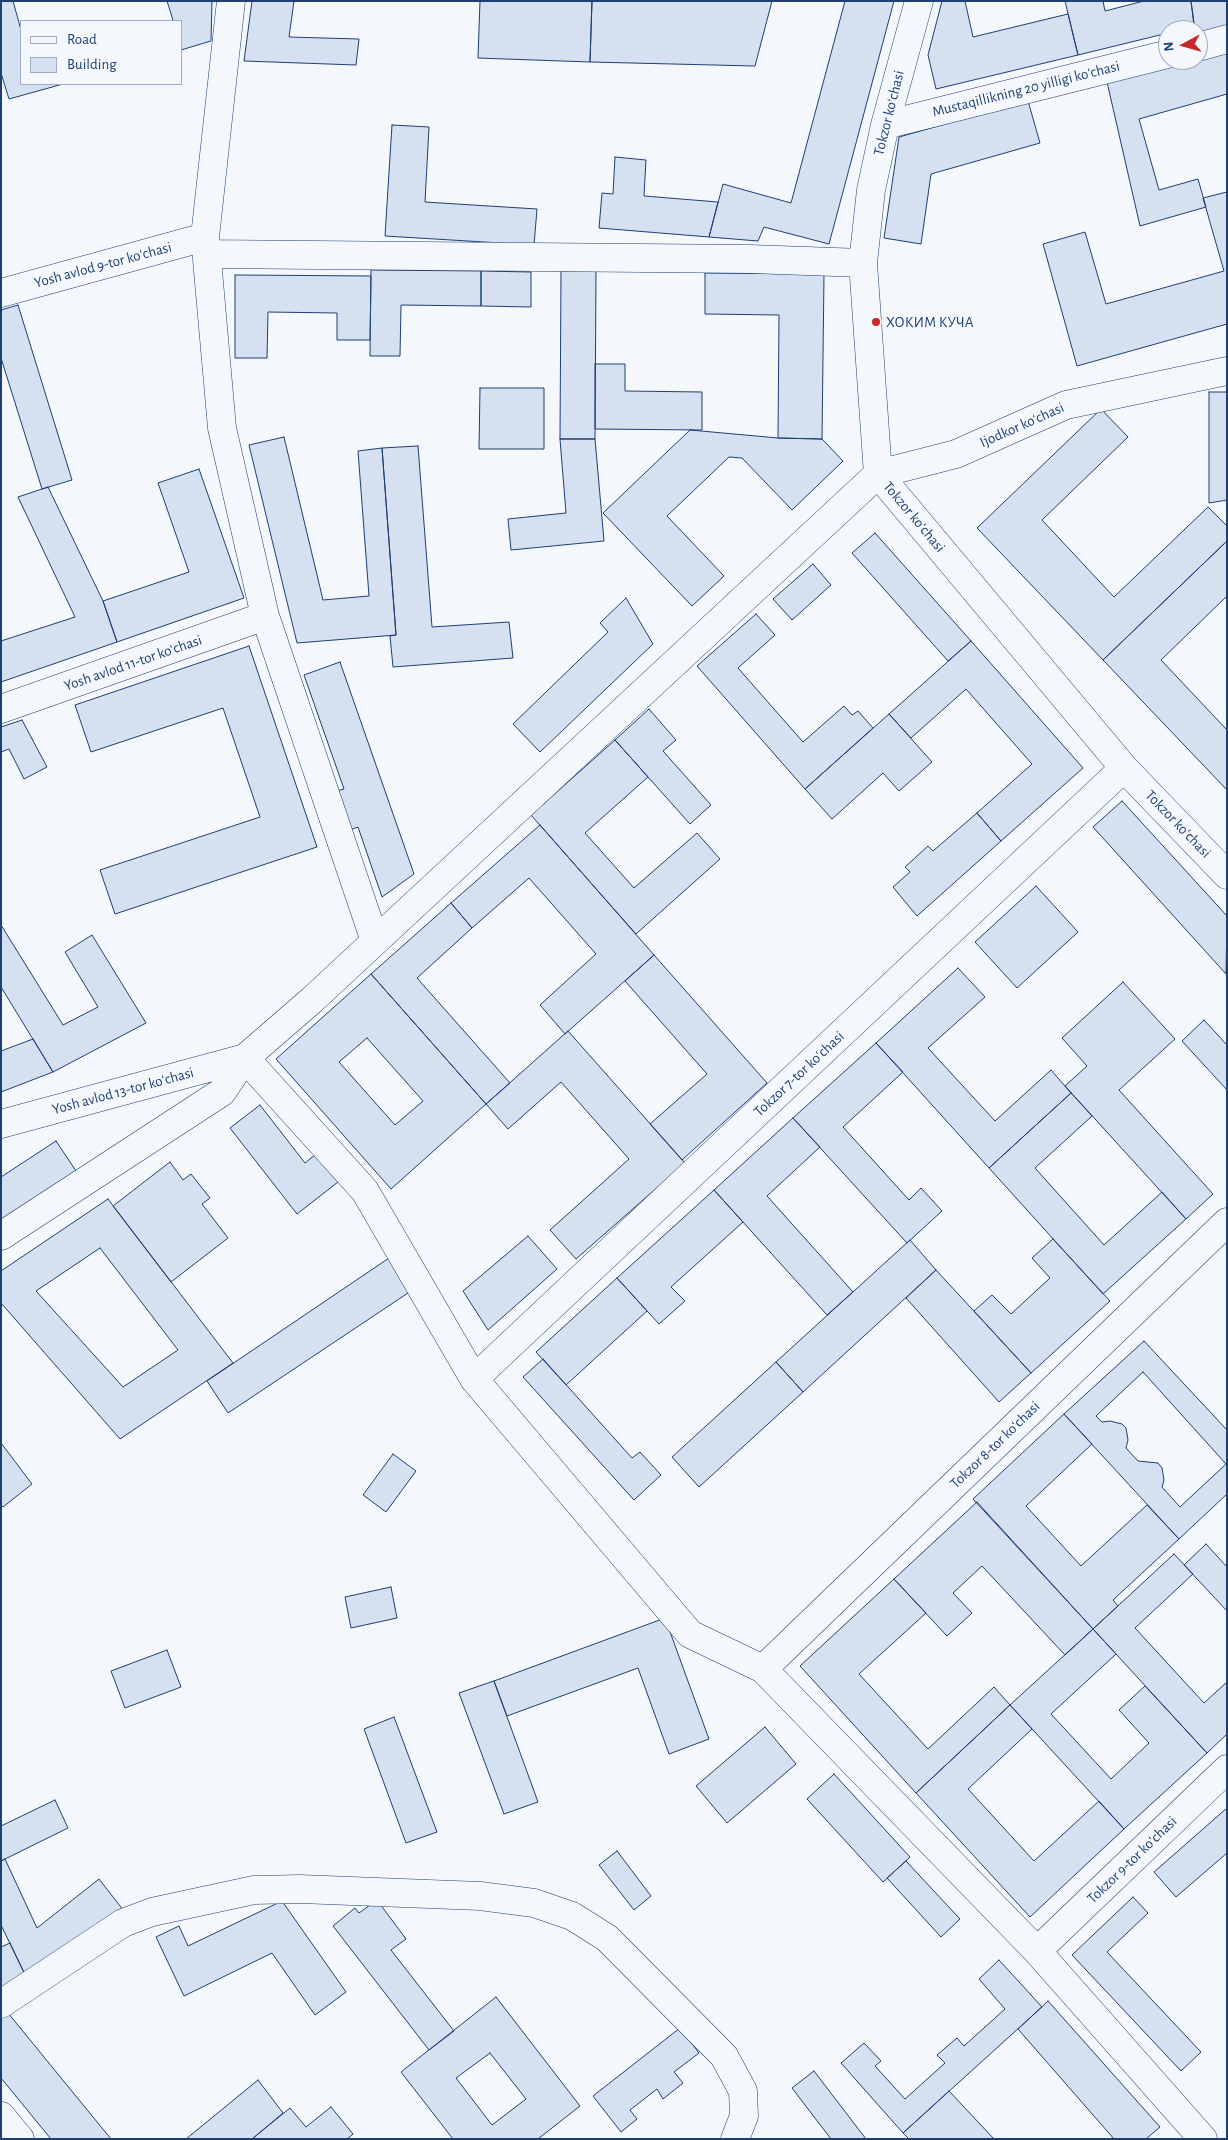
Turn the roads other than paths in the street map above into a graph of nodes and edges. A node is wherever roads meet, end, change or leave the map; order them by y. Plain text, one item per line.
1 (231, 1) edge
2 (918, 1) edge
3 (1227, 39) edge
4 (1208, 44) edge
5 (1158, 57) edge
6 (885, 125) junction
7 (206, 246) junction
8 (863, 264) junction
9 (1, 293) edge
10 (1227, 371) edge
11 (878, 474) junction
12 (265, 616) junction
13 (1, 709) edge
14 (1124, 768) junction
15 (1227, 875) edge
16 (375, 941) junction
17 (245, 1058) junction
18 (1, 1124) edge
19 (1227, 1222) edge
20 (1, 1236) edge
21 (474, 1379) junction
22 (763, 1669) junction
23 (1227, 1768) edge
24 (1037, 1951) junction
25 (1, 2004) edge
26 (1, 2116) edge
27 (20, 2139) edge
28 (735, 2139) edge
29 (1203, 2139) edge

1 - 7 street
2 - 6 street, Tokzor koʻchasi
3 - 4 street
5 - 6 street, Mustaqillikning 20 yilligi koʻchasi
6 - 8 street, Tokzor koʻchasi
7 - 8 street, Yosh avlod 9-tor koʻchasi
7 - 9 street, Yosh avlod 9-tor koʻchasi
7 - 12 street
8 - 11 street, Tokzor koʻchasi
10 - 11 street, Ijodkor koʻchasi
11 - 14 street, Tokzor koʻchasi
11 - 16 street
12 - 13 street, Yosh avlod 11-tor koʻchasi
12 - 16 street
14 - 15 street, Tokzor koʻchasi
14 - 21 street, Tokzor 7-tor koʻchasi
16 - 17 street
17 - 18 street, Yosh avlod 13-tor koʻchasi
17 - 20 street
17 - 21 street
19 - 22 street, Tokzor 8-tor koʻchasi
21 - 22 street
22 - 24 street
23 - 24 street, Tokzor 9-tor koʻchasi
24 - 29 street
25 - 28 street
26 - 27 street

